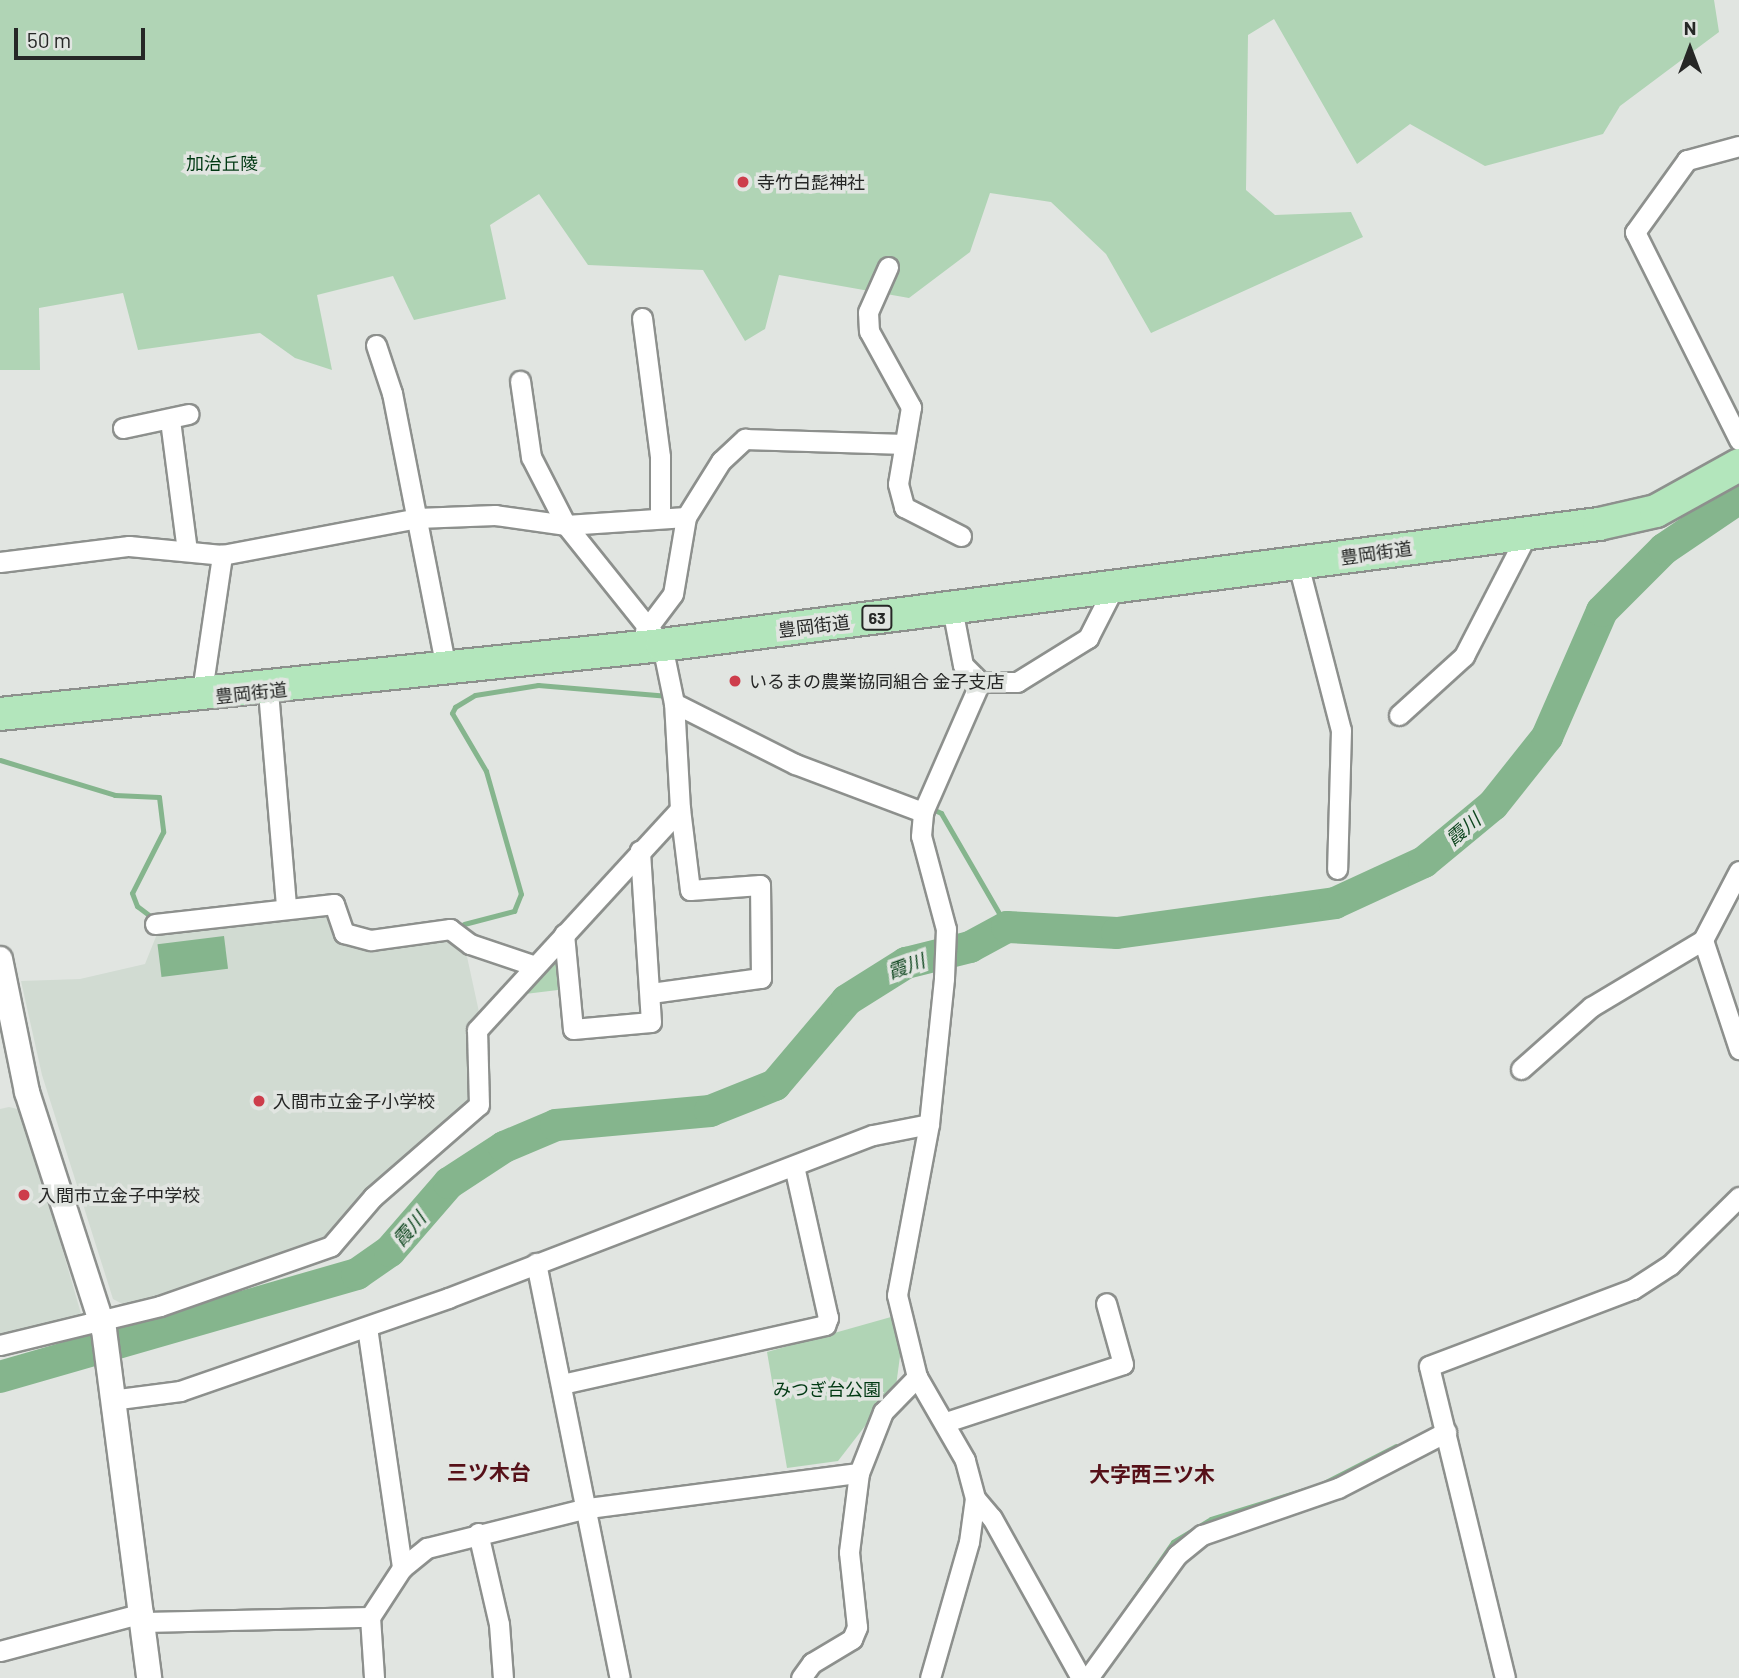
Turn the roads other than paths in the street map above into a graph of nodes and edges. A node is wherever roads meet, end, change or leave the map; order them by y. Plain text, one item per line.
1 (1739, 145) edge
2 (888, 267) dead end
3 (642, 318) dead end
4 (376, 345) dead end
5 (520, 381) dead end
6 (123, 428) dead end
7 (1739, 440) edge
8 (904, 444) junction
9 (1739, 465) edge
10 (660, 514) junction
11 (686, 517) junction
12 (417, 518) junction
13 (566, 525) junction
14 (1528, 532) junction
15 (961, 536) dead end
16 (187, 551) junction
17 (222, 555) junction
18 (0, 562) edge
19 (1298, 564) junction
20 (1115, 585) junction
21 (952, 608) junction
22 (654, 638) junction
23 (446, 669) junction
24 (980, 682) junction
25 (268, 691) junction
26 (201, 698) junction
27 (674, 703) junction
28 (0, 714) edge
29 (1399, 715) dead end
30 (925, 806) junction
31 (680, 809) junction
32 (640, 850) junction
33 (1337, 869) dead end
34 (1739, 871) edge
35 (286, 906) junction
36 (155, 924) dead end
37 (564, 934) junction
38 (1703, 940) junction
39 (532, 965) junction
40 (1, 969) edge
41 (651, 993) junction
42 (1739, 1049) edge
43 (1521, 1069) dead end
44 (929, 1124) junction
45 (794, 1166) junction
46 (1739, 1197) edge
47 (536, 1263) junction
48 (1106, 1303) dead end
49 (103, 1325) junction
50 (368, 1326) junction
51 (0, 1345) edge
52 (917, 1377) junction
53 (562, 1384) junction
54 (110, 1393) junction
55 (946, 1422) junction
56 (1446, 1432) junction
57 (859, 1473) junction
58 (975, 1498) junction
59 (588, 1508) junction
60 (478, 1533) junction
61 (402, 1568) junction
62 (143, 1617) junction
63 (370, 1617) junction
64 (0, 1651) edge
65 (149, 1678) edge
66 (374, 1678) edge
67 (503, 1678) edge
68 (620, 1678) edge
69 (801, 1678) edge
70 (930, 1678) edge
71 (1081, 1678) edge
72 (1088, 1678) edge
73 (1505, 1678) edge

1 - 7 street
2 - 8 street
3 - 10 street
4 - 12 street
5 - 13 street
6 - 16 street
8 - 11 street
8 - 15 street
9 - 14 main road, 豊岡街道 / 63
10 - 11 street
10 - 13 street
11 - 22 street
12 - 13 street
12 - 17 street
12 - 23 street
13 - 22 street
14 - 19 main road, 豊岡街道 / 63
14 - 29 street
16 - 17 street
16 - 18 street
17 - 26 street
19 - 20 main road, 豊岡街道 / 63
19 - 33 street
20 - 21 main road, 豊岡街道 / 63
20 - 24 street
21 - 22 main road, 豊岡街道 / 63
21 - 24 street
22 - 23 main road, 豊岡街道 / 63
22 - 27 street
23 - 25 main road, 豊岡街道 / 63
24 - 30 street
25 - 26 main road, 豊岡街道 / 63
25 - 35 street
26 - 28 main road, 豊岡街道 / 63
27 - 30 street
27 - 31 street
30 - 44 street
31 - 32 street
31 - 41 street
32 - 37 street
32 - 41 street
34 - 38 street
35 - 36 street
35 - 39 street
37 - 39 street
37 - 41 street
38 - 42 street
38 - 43 street
39 - 49 street
40 - 49 street
44 - 45 street
44 - 52 street
45 - 47 street
45 - 53 street
46 - 56 street
47 - 50 street
47 - 53 street
48 - 55 street
49 - 51 street
49 - 54 street
50 - 54 street
50 - 61 street
52 - 55 street
52 - 57 street
53 - 59 street
54 - 62 street
55 - 58 street
56 - 72 street
56 - 73 street
57 - 59 street
57 - 69 street
58 - 70 street
58 - 71 street
59 - 60 street
59 - 68 street
60 - 61 street
60 - 67 street
61 - 63 street
62 - 63 street
62 - 64 street
62 - 65 street
63 - 66 street

